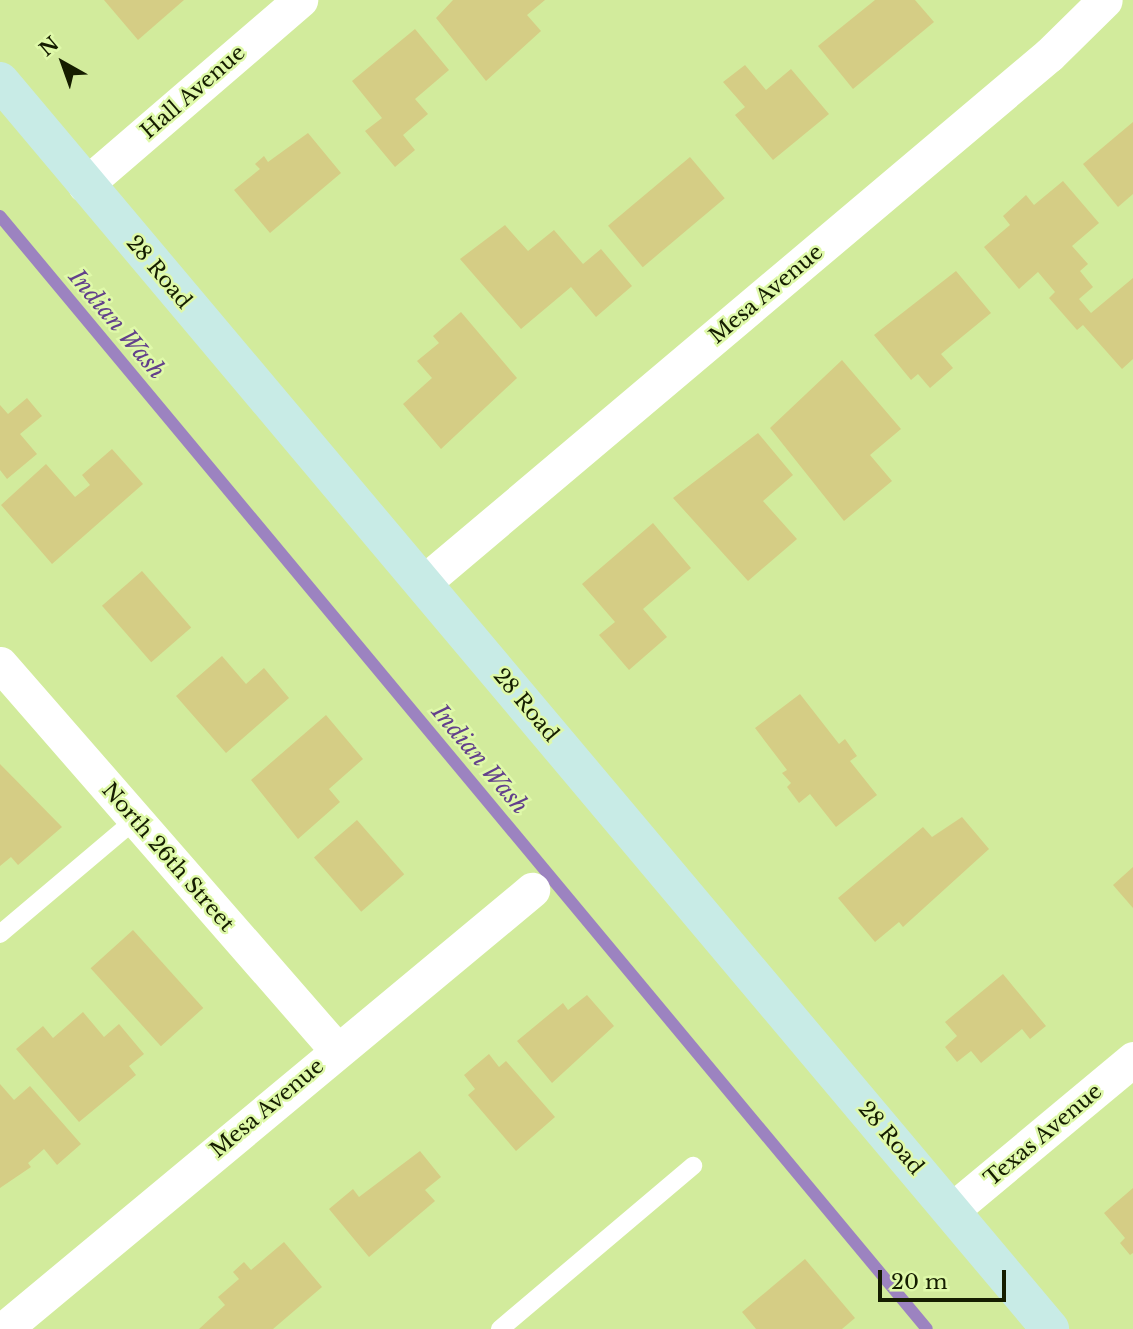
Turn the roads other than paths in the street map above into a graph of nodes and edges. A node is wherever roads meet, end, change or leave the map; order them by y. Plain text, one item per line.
1 (300, 0) edge
2 (1105, 0) edge
3 (0, 82) edge
4 (85, 184) junction
5 (423, 583) junction
6 (0, 664) edge
7 (136, 819) junction
8 (532, 890) dead end
9 (0, 934) edge
10 (336, 1049) junction
11 (1133, 1059) edge
12 (693, 1166) dead end
13 (952, 1210) junction
14 (4, 1329) edge
15 (500, 1329) edge
16 (1050, 1329) edge

1 - 4 street, Hall Avenue
2 - 5 street, Mesa Avenue
3 - 4 main road, 28 Road
4 - 5 main road, 28 Road
5 - 13 main road, 28 Road
6 - 7 street, North 26th Street
7 - 9 lane
7 - 10 street, North 26th Street
8 - 10 street, Mesa Avenue
10 - 14 street, Mesa Avenue
11 - 13 street, Texas Avenue
12 - 15 lane
13 - 16 main road, 28 Road

